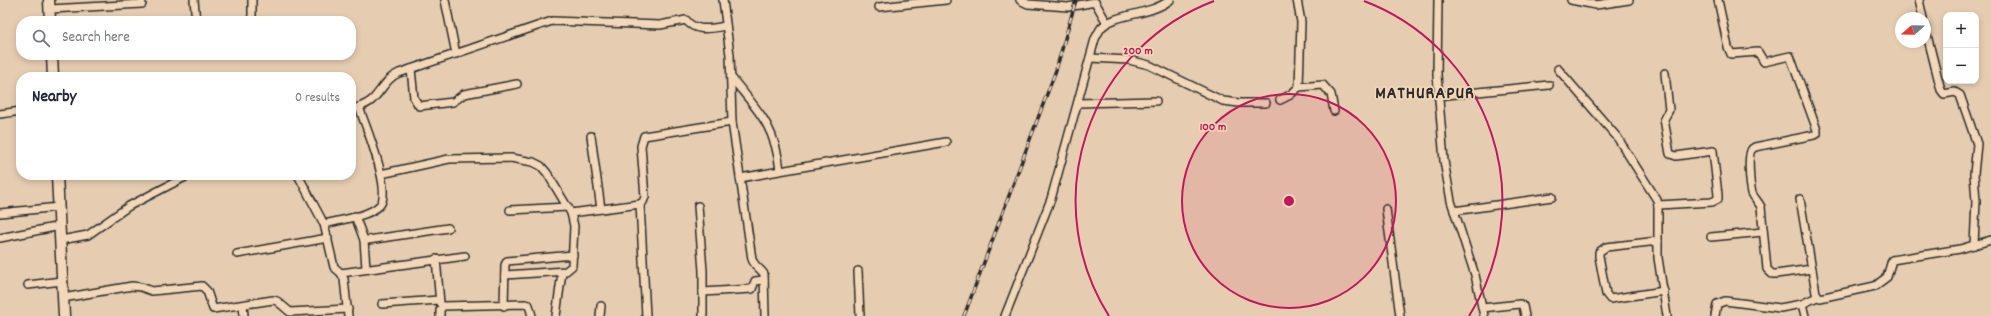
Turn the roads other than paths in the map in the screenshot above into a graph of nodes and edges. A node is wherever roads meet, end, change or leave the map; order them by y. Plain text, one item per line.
1 (194, 0) edge
2 (252, 0) edge
3 (445, 0) edge
4 (723, 0) edge
5 (946, 0) edge
6 (1020, 0) edge
7 (1170, 0) edge
8 (1297, 0) edge
9 (1438, 0) edge
10 (1571, 0) edge
11 (1629, 0) edge
12 (1718, 0) edge
13 (1919, 0) edge
14 (50, 4) edge
15 (142, 4) dead end
16 (879, 7) dead end
17 (1922, 12) edge
18 (50, 16) edge
19 (196, 16) edge
20 (252, 16) edge
21 (1108, 23) junction
22 (726, 26) junction
23 (1930, 48) edge
24 (456, 54) junction
25 (1090, 58) junction
26 (52, 60) edge
27 (411, 69) junction
28 (1558, 69) dead end
29 (53, 72) edge
30 (1665, 73) dead end
31 (731, 77) junction
32 (517, 84) dead end
33 (1549, 84) dead end
34 (1299, 87) junction
35 (1437, 96) junction
36 (1280, 100) dead end
37 (1156, 101) dead end
38 (1078, 103) junction
39 (1266, 103) dead end
40 (359, 107) junction
41 (356, 108) edge
42 (1334, 111) dead end
43 (16, 112) edge
44 (0, 114) edge
45 (732, 122) junction
46 (592, 136) dead end
47 (946, 142) dead end
48 (780, 170) junction
49 (382, 174) junction
50 (740, 178) junction
51 (57, 180) edge
52 (179, 180) edge
53 (301, 180) edge
54 (1552, 197) dead end
55 (1800, 199) dead end
56 (640, 204) junction
57 (1658, 205) junction
58 (698, 206) dead end
59 (59, 207) junction
60 (601, 209) junction
61 (1386, 209) dead end
62 (510, 210) dead end
63 (570, 210) junction
64 (1454, 211) junction
65 (0, 213) edge
66 (355, 216) junction
67 (324, 224) junction
68 (60, 226) junction
69 (448, 228) dead end
70 (1763, 232) junction
71 (0, 238) edge
72 (328, 238) junction
73 (1711, 238) dead end
74 (61, 240) junction
75 (364, 240) junction
76 (1991, 240) edge
77 (1658, 241) junction
78 (1974, 245) junction
79 (236, 254) dead end
80 (572, 255) junction
81 (465, 256) dead end
82 (436, 259) junction
83 (366, 268) junction
84 (1812, 269) junction
85 (858, 271) dead end
86 (562, 272) junction
87 (341, 273) junction
88 (505, 274) junction
89 (764, 280) junction
90 (62, 281) junction
91 (28, 286) dead end
92 (1664, 291) junction
93 (703, 292) junction
94 (1817, 297) junction
95 (63, 298) junction
96 (439, 300) junction
97 (243, 304) junction
98 (382, 304) dead end
99 (1802, 304) junction
100 (504, 306) junction
101 (601, 306) dead end
102 (1482, 308) junction
103 (348, 312) edge
104 (440, 313) edge
105 (64, 316) edge
106 (244, 316) edge
107 (532, 316) edge
108 (556, 316) edge
109 (600, 316) edge
110 (646, 316) edge
111 (703, 316) edge
112 (765, 316) edge
113 (860, 316) edge
114 (1005, 316) edge
115 (1400, 316) edge
116 (1484, 316) edge
117 (1525, 316) edge
118 (1667, 316) edge
119 (1715, 316) edge
120 (1805, 316) edge

1 - 19 street
2 - 20 street
3 - 24 street
4 - 22 street
5 - 16 street
6 - 21 street
7 - 21 street
8 - 34 street
9 - 35 street
10 - 11 street
12 - 70 street
13 - 17 street
14 - 15 street
14 - 18 main road
21 - 25 street
22 - 24 street
22 - 31 street
23 - 78 street
24 - 27 street
25 - 38 street
25 - 39 street
26 - 29 main road
27 - 32 street
27 - 40 street
28 - 57 street
30 - 57 street
31 - 45 street
31 - 48 street
33 - 35 street
34 - 36 street
34 - 42 street
35 - 64 street
37 - 38 street
38 - 114 street
40 - 41 street
40 - 49 street
43 - 44 street
45 - 50 street
45 - 56 street
46 - 60 street
47 - 48 street
48 - 50 street
49 - 63 street
49 - 66 street
50 - 89 street
51 - 59 main road
52 - 74 street
53 - 67 street
54 - 64 street
55 - 84 street
56 - 60 street
56 - 110 street
57 - 77 street
58 - 93 street
59 - 65 street
59 - 68 main road
60 - 63 street
61 - 115 street
62 - 63 street
63 - 80 street
64 - 102 street
66 - 67 street
66 - 75 street
67 - 72 street
68 - 71 street
68 - 74 main road
69 - 75 street
70 - 73 street
70 - 84 street
72 - 79 street
72 - 87 street
74 - 90 main road
75 - 83 street
76 - 78 street
77 - 92 street
77 - 92 street
78 - 94 street
80 - 86 street
80 - 88 street
81 - 82 street
82 - 83 street
82 - 96 street
83 - 87 street
84 - 94 street
85 - 113 street
86 - 88 street
86 - 108 street
87 - 103 street
88 - 100 street
89 - 93 street
89 - 112 street
90 - 91 street
90 - 95 main road
92 - 118 street
93 - 111 street
94 - 99 street
95 - 97 street
95 - 105 main road
96 - 98 street
96 - 104 street
97 - 103 street
97 - 106 street
99 - 119 street
99 - 120 street
100 - 104 street
100 - 107 street
101 - 109 street
102 - 116 street
102 - 117 street

